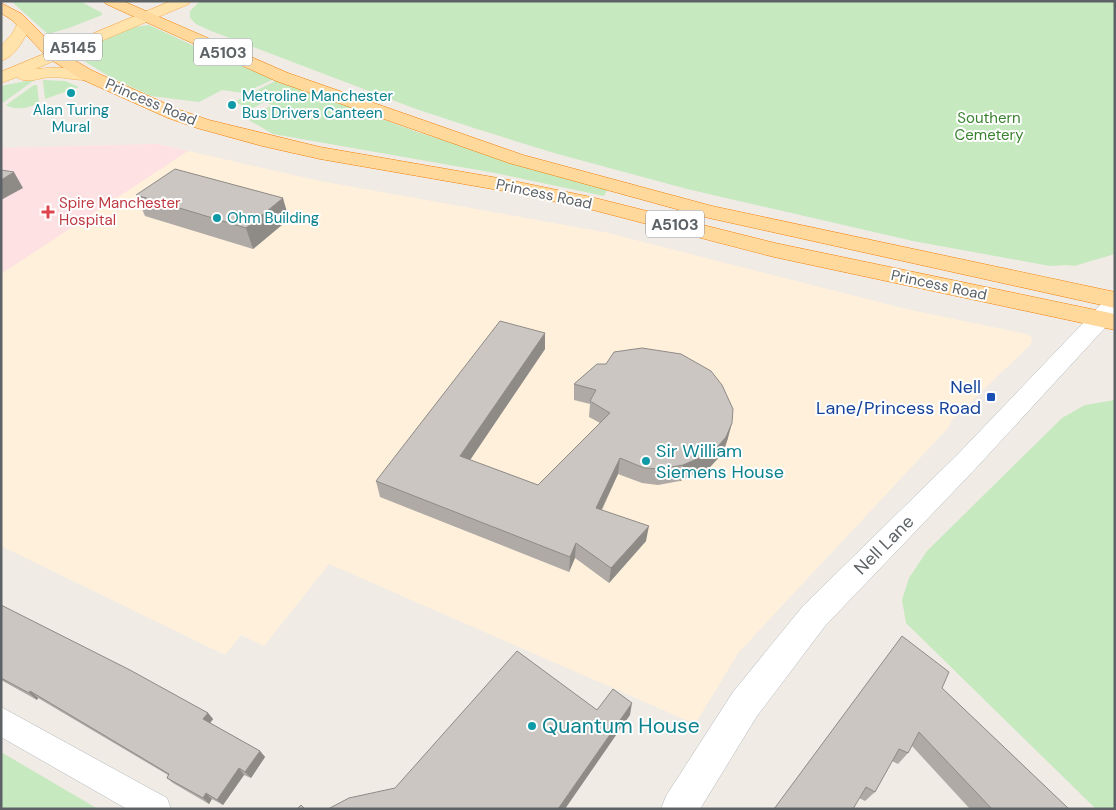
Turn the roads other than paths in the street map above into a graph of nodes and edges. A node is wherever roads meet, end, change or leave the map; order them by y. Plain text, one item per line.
1 (111, 1) edge
2 (155, 1) edge
3 (184, 1) edge
4 (188, 1) edge
5 (1, 7) edge
6 (130, 10) junction
7 (145, 16) junction
8 (24, 24) junction
9 (184, 34) junction
10 (50, 51) junction
11 (1, 56) edge
12 (1, 68) edge
13 (87, 74) junction
14 (1, 79) edge
15 (1111, 311) edge
16 (1, 722) edge
17 (156, 809) edge
18 (679, 809) edge

1 - 6 highway, Princess Road / A5103
2 - 6 main road, A5145
3 - 7 main road, A5145
4 - 9 main road
5 - 8 highway, Princess Road / A5103
6 - 7 highway, Princess Road / A5103
6 - 10 main road, A5145
7 - 9 highway, Princess Road / A5103
7 - 10 main road, A5145
8 - 10 highway, Princess Road / A5103
8 - 11 main road, A5145
9 - 15 highway, Princess Road / A5103
10 - 12 main road, A5145
10 - 13 highway, Princess Road / A5103
10 - 14 main road, A5145
13 - 14 main road, A5145
13 - 15 highway, Princess Road / A5103
15 - 18 street, Nell Lane
16 - 17 street

